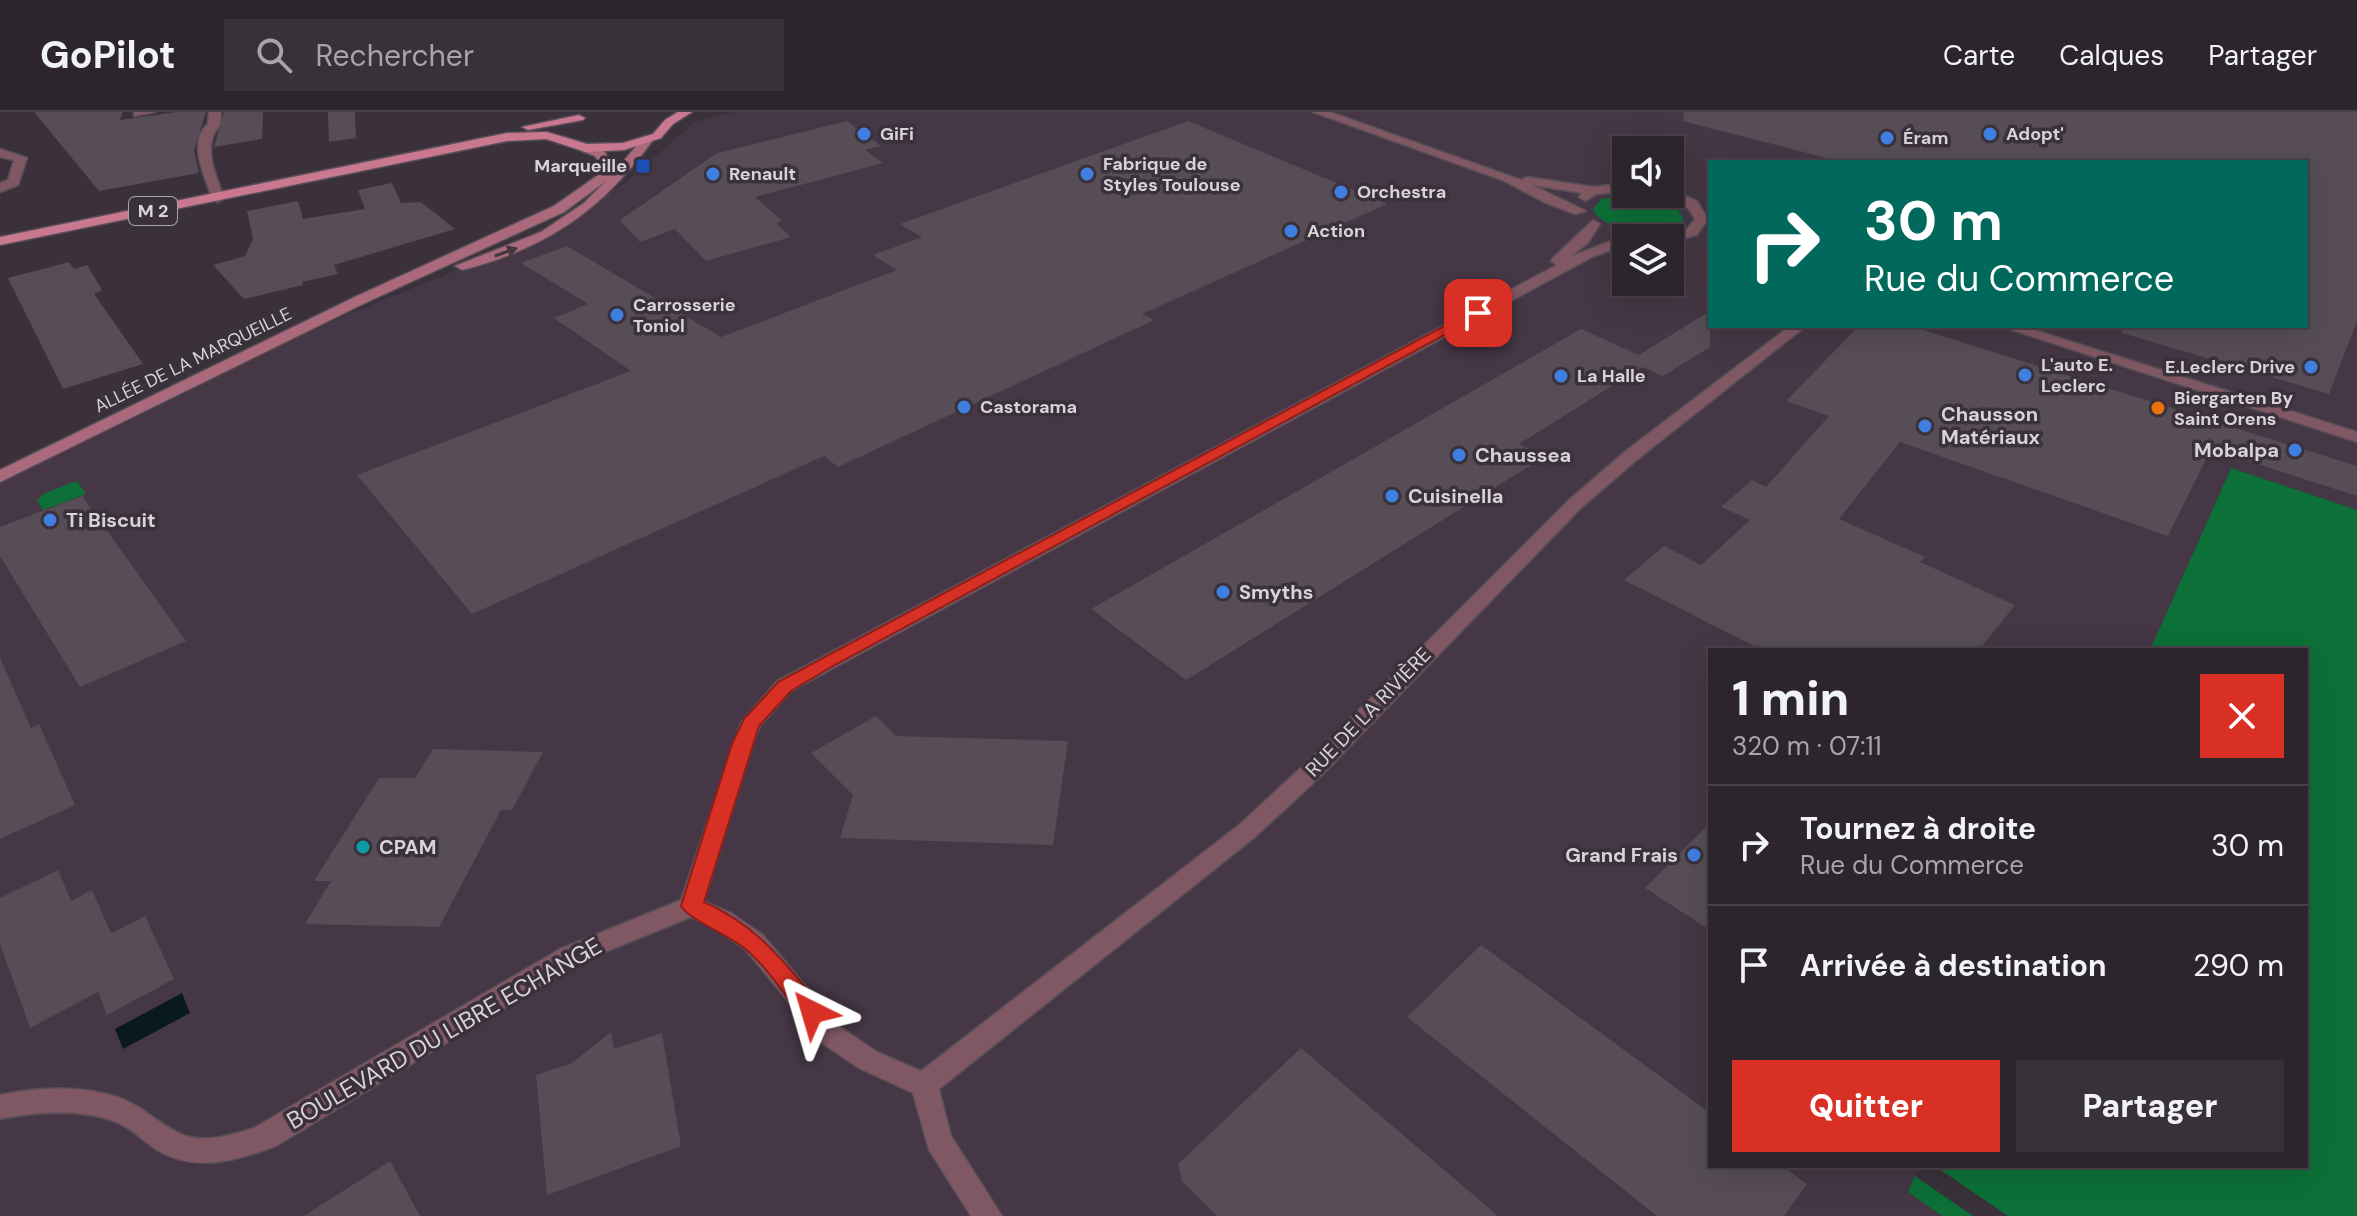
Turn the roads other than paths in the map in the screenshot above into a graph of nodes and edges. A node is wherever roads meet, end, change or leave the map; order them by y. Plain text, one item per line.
1 (215, 112) edge
2 (659, 112) edge
3 (686, 112) edge
4 (1319, 112) edge
5 (585, 116) edge
6 (669, 122) junction
7 (563, 138) junction
8 (647, 140) junction
9 (586, 148) junction
10 (0, 153) edge
11 (1506, 177) junction
12 (306, 179) junction
13 (0, 188) edge
14 (1612, 189) edge
15 (1594, 191) junction
16 (218, 198) junction
17 (1684, 200) edge
18 (1580, 211) junction
19 (1706, 221) edge
20 (1593, 224) junction
21 (1612, 231) edge
22 (1685, 235) joint
23 (0, 241) edge
24 (1708, 241) edge
25 (1612, 245) edge
26 (404, 281) junction
27 (1529, 286) junction
28 (1796, 328) edge
29 (2013, 328) edge
30 (2357, 437) edge
31 (0, 477) edge
32 (691, 906) junction
33 (924, 1085) junction
34 (0, 1107) edge
35 (988, 1216) edge

1 - 16 street
2 - 6 main road
3 - 6 main road
4 - 11 street
5 - 7 main road
5 - 12 main road, M 2
6 - 8 main road
7 - 9 main road
7 - 12 main road, M 2
8 - 9 main road
26 -> 8 street, ALLÉE DE LA MARQUEILLE
9 - 26 street, ALLÉE DE LA MARQUEILLE
10 - 13 street
11 - 15 street
11 - 18 street
12 - 16 main road, M 2
14 - 15 street
15 - 18 street
16 - 23 main road, M 2
17 - 19 street
18 - 20 street
19 - 22 street
20 - 21 street
20 - 27 street
22 - 24 street
25 - 27 street
26 - 31 street, ALLÉE DE LA MARQUEILLE
27 - 32 street
28 - 33 street, RUE DE LA RIVIÈRE
29 - 30 street
32 - 33 street
32 - 34 street, BOULEVARD DU LIBRE ECHANGE
33 - 35 street

